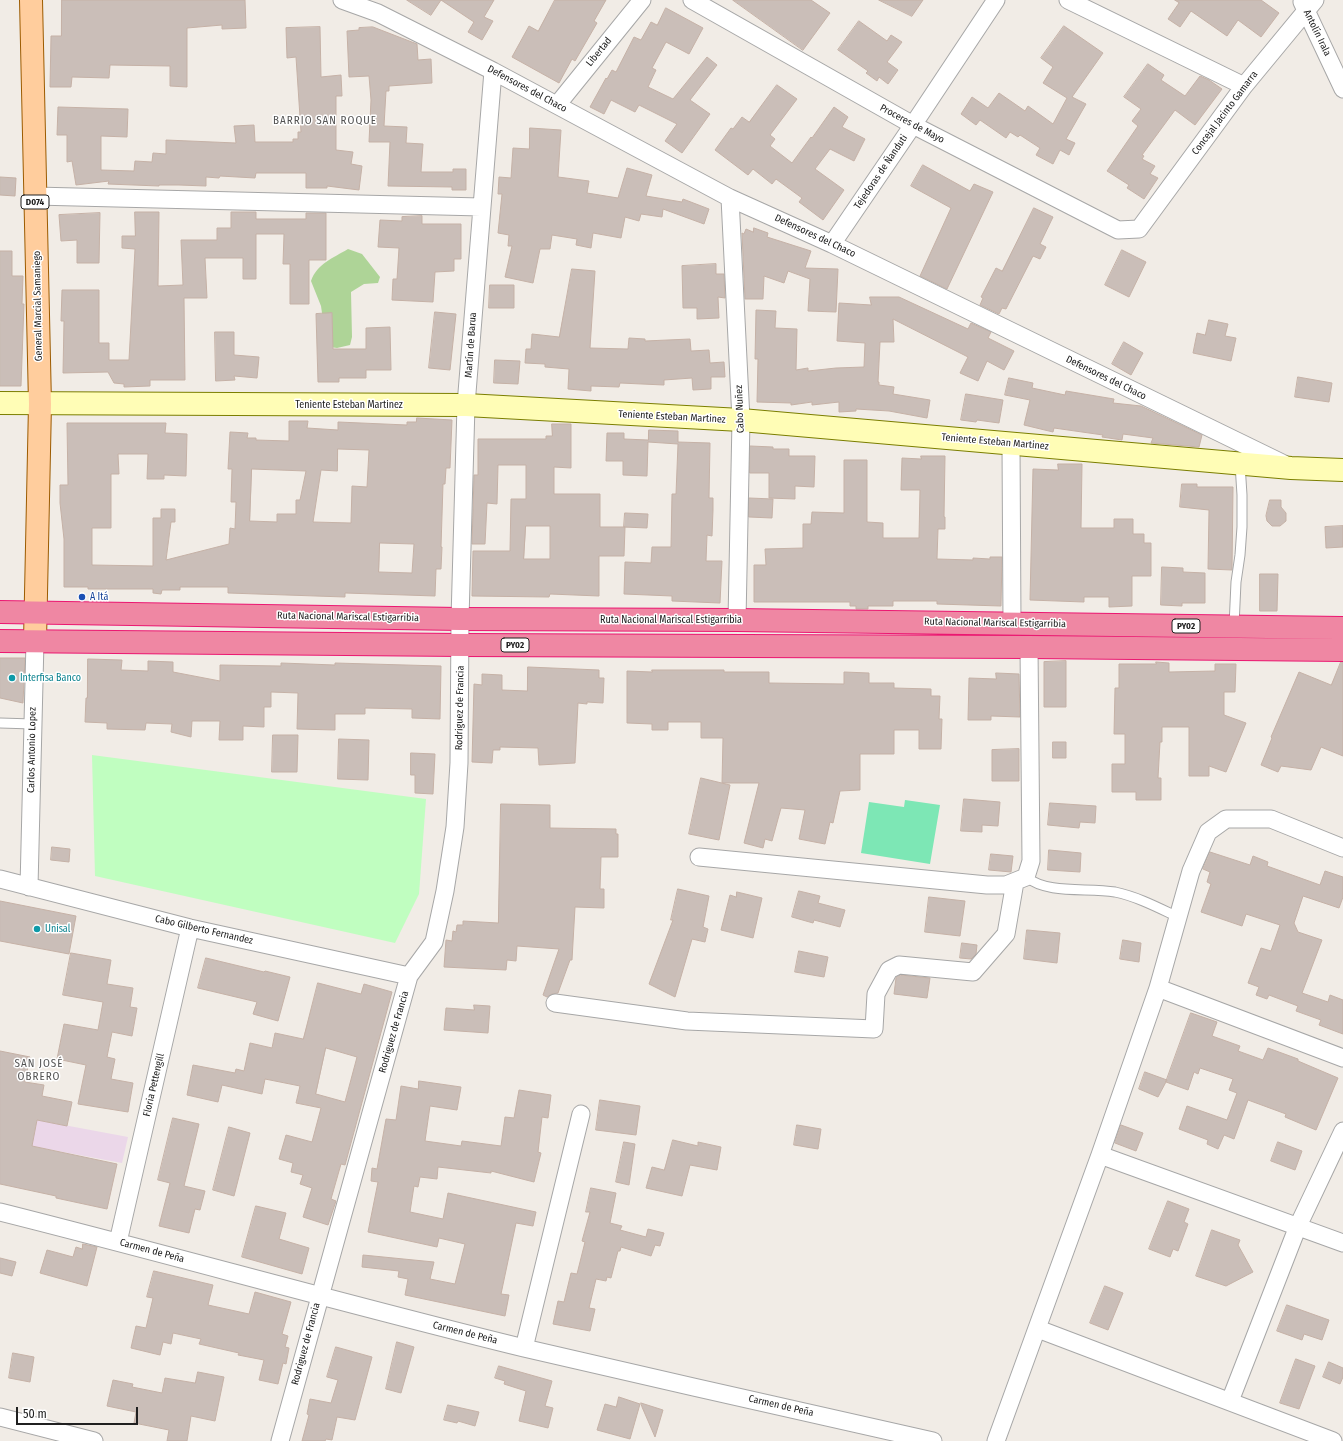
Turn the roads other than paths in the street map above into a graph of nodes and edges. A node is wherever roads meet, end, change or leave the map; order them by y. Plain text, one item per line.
1 (31, 0) edge
2 (342, 0) edge
3 (642, 0) edge
4 (692, 0) edge
5 (996, 0) edge
6 (1068, 0) edge
7 (1307, 4) edge
8 (493, 71) junction
9 (1244, 86) junction
10 (1343, 88) edge
11 (557, 105) junction
12 (914, 126) junction
13 (35, 196) junction
14 (730, 198) junction
15 (481, 207) junction
16 (1139, 229) joint
17 (832, 244) junction
18 (0, 403) edge
19 (40, 404) junction
20 (466, 405) junction
21 (741, 420) junction
22 (1011, 444) junction
23 (1240, 464) junction
24 (1291, 468) junction
25 (1343, 470) edge
26 (0, 612) edge
27 (36, 612) junction
28 (460, 619) junction
29 (737, 620) junction
30 (1012, 624) junction
31 (1234, 626) junction
32 (1343, 628) edge
33 (0, 641) edge
34 (35, 641) junction
35 (461, 645) junction
36 (1029, 647) junction
37 (1343, 650) edge
38 (0, 723) edge
39 (33, 724) junction
40 (1343, 848) edge
41 (699, 857) dead end
42 (0, 879) edge
43 (1020, 880) junction
44 (29, 887) junction
45 (1178, 917) junction
46 (190, 928) junction
47 (410, 976) junction
48 (1158, 988) junction
49 (555, 1003) dead end
50 (1343, 1058) edge
51 (581, 1114) dead end
52 (1343, 1130) edge
53 (1100, 1155) junction
54 (0, 1212) edge
55 (1298, 1226) junction
56 (118, 1242) junction
57 (1343, 1243) edge
58 (319, 1296) junction
59 (1038, 1328) junction
60 (524, 1348) junction
61 (1230, 1402) junction
62 (0, 1417) edge
63 (94, 1441) edge
64 (280, 1441) edge
65 (933, 1441) edge
66 (996, 1441) edge
67 (1333, 1441) edge

1 - 13 main road, General Marcial Samaniego / D074
2 - 8 street, Defensores del Chaco
3 - 11 street, Libertad
4 - 12 street, Proceres de Mayo
5 - 12 street, Tejedoras de Ñanduti
6 - 9 street
7 - 9 street, Concejal Jacinto Gamarra
7 - 10 street, Antolín Irala
8 - 11 street, Defensores del Chaco
8 - 15 street, Martín de Barua
9 - 16 street, Concejal Jacinto Gamarra
11 - 14 street, Defensores del Chaco
12 - 16 street, Proceres de Mayo
12 - 17 street, Tejedoras de Ñanduti
13 - 15 street
13 - 19 main road, General Marcial Samaniego / D074
14 - 17 street, Defensores del Chaco
14 - 21 street, Cabo Nuñez
15 - 20 street, Martín de Barua
17 - 24 street, Defensores del Chaco
18 - 19 street, Teniente Esteban Martinez
19 - 20 street, Teniente Esteban Martinez
19 - 27 main road, General Marcial Samaniego / D074
20 - 21 street, Teniente Esteban Martinez
20 - 28 street, Martín de Barua
21 - 22 street, Teniente Esteban Martinez
21 - 29 street, Cabo Nuñez
22 - 23 street, Teniente Esteban Martinez
22 - 30 street
23 - 24 street, Teniente Esteban Martinez
23 - 31 lane
24 - 25 street, Teniente Esteban Martinez
26 - 27 highway, Ruta Nacional Mariscal Estigarribia / PY02
27 - 28 highway, Ruta Nacional Mariscal Estigarribia / PY02
27 - 34 main road, Carlos Antonio Lopez
28 - 29 highway, Ruta Nacional Mariscal Estigarribia / PY02
28 - 35 street, Rodriguez de Francia
29 - 30 highway, Ruta Nacional Mariscal Estigarribia / PY02
30 - 31 highway, Ruta Nacional Mariscal Estigarribia / PY02
31 - 32 highway, Ruta Nacional Mariscal Estigarribia / PY02
33 - 34 highway, PY02
34 - 35 highway, PY02
34 - 39 street, Carlos Antonio Lopez
35 - 36 highway, PY02
35 - 47 street, Rodriguez de Francia
36 - 37 highway, PY02
36 - 43 street
38 - 39 lane
39 - 44 street, Carlos Antonio Lopez
40 - 45 street
41 - 43 street
42 - 44 street, Cabo Gilberto Fernandez
43 - 45 lane
43 - 49 street
44 - 46 street, Cabo Gilberto Fernandez
45 - 48 street
46 - 47 street, Cabo Gilberto Fernandez
46 - 56 street, Floria Pettengill
47 - 58 street, Rodriguez de Francia
48 - 50 street
48 - 53 street
51 - 60 street
52 - 55 street
53 - 55 street
53 - 59 street
54 - 56 street, Carmen de Peña
55 - 57 street
55 - 61 street
56 - 58 street, Carmen de Peña
58 - 60 street, Carmen de Peña
58 - 64 street, Rodriguez de Francia
59 - 61 street
59 - 66 street
60 - 65 street, Carmen de Peña
61 - 67 street
62 - 63 street

